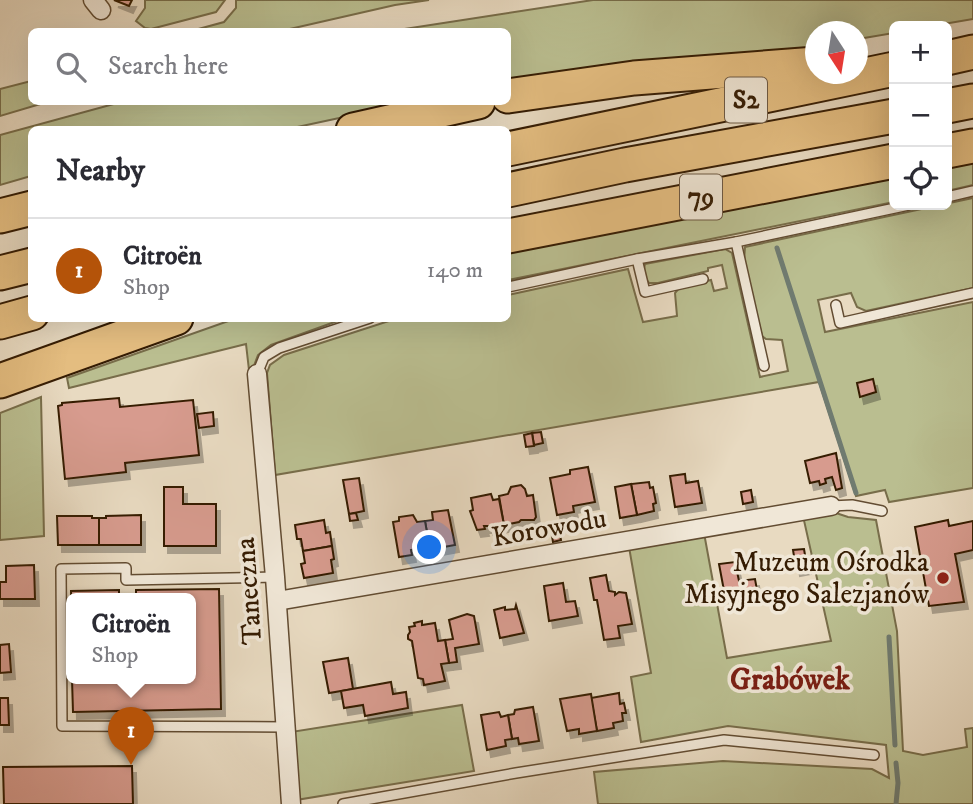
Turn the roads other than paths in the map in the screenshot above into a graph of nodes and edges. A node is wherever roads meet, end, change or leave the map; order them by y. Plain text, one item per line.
1 (973, 52) edge
2 (952, 54) edge
3 (889, 57) edge
4 (868, 59) edge
5 (805, 65) edge
6 (889, 70) edge
7 (511, 96) edge
8 (973, 102) edge
9 (465, 105) edge
10 (952, 105) edge
11 (889, 117) edge
12 (371, 126) edge
13 (973, 146) edge
14 (511, 148) edge
15 (952, 150) edge
16 (889, 162) edge
17 (511, 189) edge
18 (973, 191) edge
19 (952, 196) edge
20 (28, 209) edge
21 (889, 209) edge
22 (0, 216) edge
23 (511, 235) edge
24 (736, 242) junction
25 (637, 258) junction
26 (28, 266) edge
27 (0, 273) edge
28 (702, 279) dead end
29 (511, 286) edge
30 (973, 293) edge
31 (836, 305) dead end
32 (28, 314) edge
33 (0, 322) edge
34 (165, 322) edge
35 (358, 322) edge
36 (764, 366) dead end
37 (257, 374) joint
38 (0, 382) edge
39 (831, 506) joint
40 (882, 511) dead end
41 (275, 577) junction
42 (276, 601) junction
43 (284, 727) junction
44 (874, 755) dead end
45 (291, 804) edge
46 (343, 804) edge

1 - 2 highway
3 - 4 highway
5 - 7 highway
6 - 14 highway, S2
8 - 10 highway
9 - 12 highway
11 - 17 highway, S2
13 - 15 highway
16 - 23 highway, 79
18 - 19 lane
20 - 22 highway
21 - 24 lane
24 - 25 lane
24 - 36 lane
25 - 28 lane
25 - 29 lane
26 - 27 highway
30 - 31 lane
32 - 33 highway
34 - 38 highway
35 - 37 lane
37 - 41 street, Taneczna
39 - 40 lane
39 - 42 street, Korowodu
41 - 42 street, Taneczna
41 - 43 lane
42 - 43 street, Taneczna
43 - 45 street, Taneczna
44 - 46 lane

